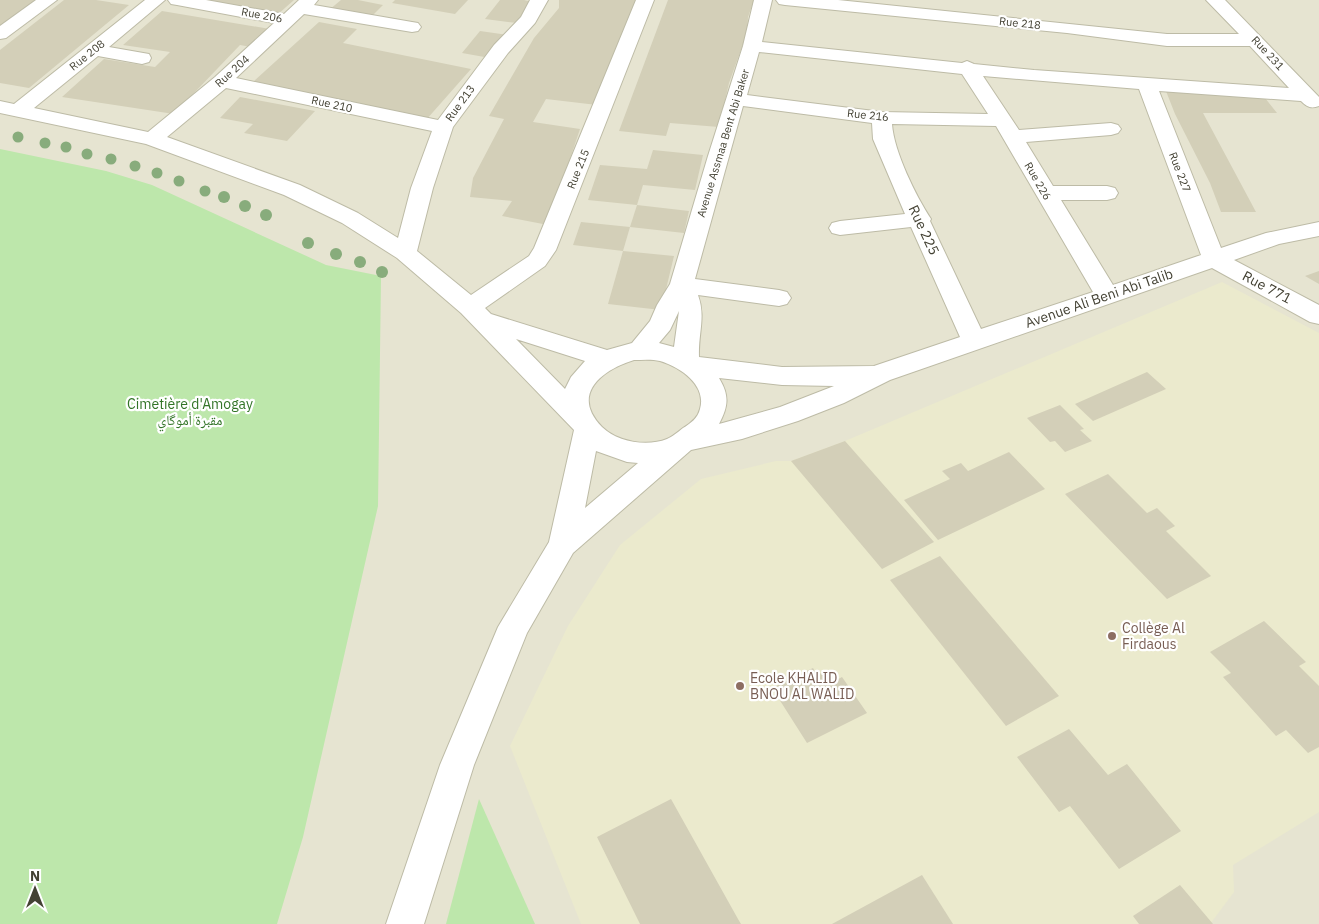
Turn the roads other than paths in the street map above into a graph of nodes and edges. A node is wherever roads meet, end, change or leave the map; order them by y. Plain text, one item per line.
1 (48, 0) edge
2 (156, 0) edge
3 (177, 0) edge
4 (539, 0) edge
5 (645, 0) edge
6 (763, 0) edge
7 (785, 0) edge
8 (1215, 0) edge
9 (299, 9) edge
10 (412, 27) dead end
11 (0, 34) edge
12 (1255, 40) junction
13 (752, 46) junction
14 (94, 50) junction
15 (142, 58) dead end
16 (967, 68) junction
17 (222, 81) junction
18 (1147, 84) junction
19 (735, 99) junction
20 (1313, 102) edge
21 (9, 109) edge
22 (882, 118) junction
23 (444, 127) junction
24 (1008, 128) junction
25 (1111, 129) dead end
26 (152, 139) junction
27 (1045, 193) junction
28 (1107, 193) dead end
29 (920, 219) junction
30 (840, 228) dead end
31 (1319, 229) edge
32 (405, 253) junction
33 (1214, 259) junction
34 (682, 285) junction
35 (1107, 295) junction
36 (779, 298) dead end
37 (477, 313) junction
38 (1319, 316) edge
39 (974, 341) junction
40 (640, 350) junction
41 (607, 359) junction
42 (690, 362) junction
43 (881, 373) junction
44 (583, 425) junction
45 (683, 444) junction
46 (563, 544) junction
47 (405, 924) edge

1 - 11 street
2 - 14 street, Rue 208
3 - 9 street, Rue 206
4 - 23 street, Rue 213
5 - 37 street, Rue 215
6 - 13 street, Avenue Assmaa Bent Abi Baker
7 - 12 street, Rue 218
8 - 12 street, Rue 231
9 - 10 street, Rue 206
9 - 17 street, Rue 204
12 - 20 street, Rue 231
13 - 16 street
13 - 19 street, Avenue Assmaa Bent Abi Baker
14 - 15 street
14 - 21 street, Rue 208
16 - 18 street
16 - 24 street, Rue 226
17 - 23 street, Rue 210
17 - 26 street, Rue 204
18 - 20 street
18 - 33 street, Rue 227
19 - 22 street, Rue 216
19 - 34 street, Avenue Assmaa Bent Abi Baker
21 - 26 street
22 - 24 street, Rue 216
22 - 29 street, Rue 225
23 - 32 street, Rue 213
24 - 25 street, Rue 216
24 - 27 street, Rue 226
26 - 32 street
27 - 28 street
27 - 35 street, Rue 226
29 - 30 street
29 - 39 street, Rue 225
31 - 33 street, Avenue Ali Beni Abi Talib
32 - 37 street
33 - 35 street, Avenue Ali Beni Abi Talib
33 - 38 street, Rue 771
34 - 36 street
34 - 40 street, Avenue Assmaa Bent Abi Baker
34 - 42 street
35 - 39 street, Avenue Ali Beni Abi Talib
37 - 41 street
37 - 44 street
39 - 43 street, Avenue Ali Beni Abi Talib
40 - 41 street
40 - 42 street
41 - 44 street
42 - 43 street, Avenue Ali Beni Abi Talib
42 - 45 street
43 - 45 street, Avenue Ali Beni Abi Talib
44 - 45 street
44 - 46 street
45 - 46 street
46 - 47 street

